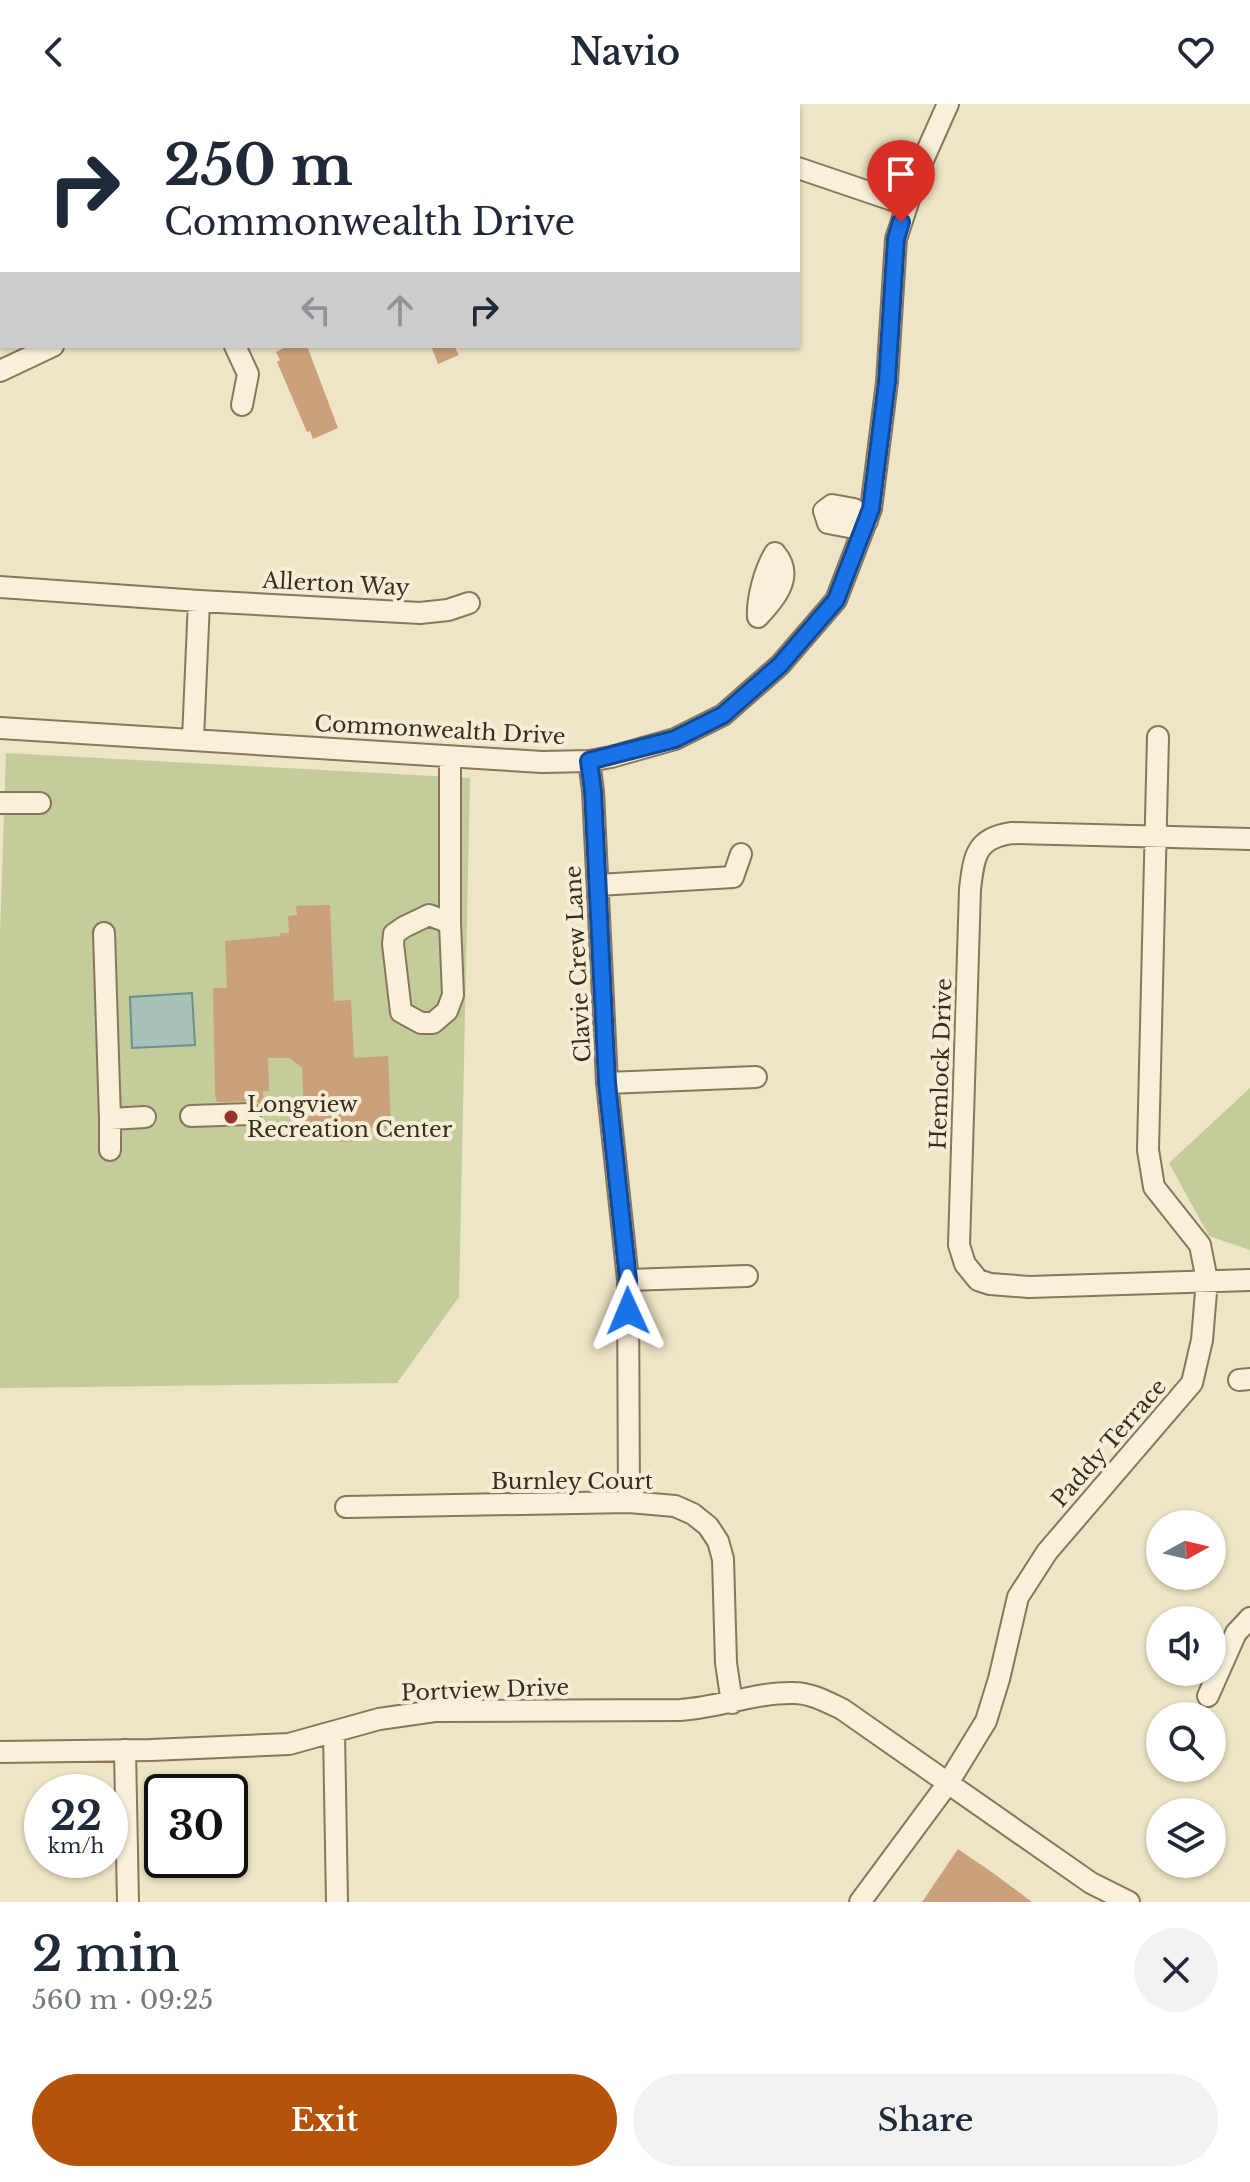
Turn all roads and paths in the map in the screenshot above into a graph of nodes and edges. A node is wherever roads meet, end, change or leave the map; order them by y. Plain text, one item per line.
1 (948, 104) edge
2 (800, 169) edge
3 (907, 205) junction
4 (49, 348) edge
5 (236, 348) edge
6 (0, 371) edge
7 (242, 405) dead end
8 (0, 587) edge
9 (199, 601) junction
10 (469, 603) dead end
11 (0, 728) edge
12 (1158, 737) dead end
13 (193, 739) junction
14 (450, 757) junction
15 (589, 761) junction
16 (0, 803) edge
17 (40, 803) dead end
18 (1155, 836) junction
19 (1250, 839) edge
20 (741, 854) dead end
21 (598, 885) junction
22 (450, 923) junction
23 (104, 933) dead end
24 (756, 1077) dead end
25 (607, 1083) junction
26 (250, 1114) dead end
27 (191, 1116) dead end
28 (145, 1117) dead end
29 (110, 1119) junction
30 (110, 1150) dead end
31 (747, 1276) dead end
32 (628, 1280) junction
33 (1207, 1280) junction
34 (1250, 1280) edge
35 (629, 1502) junction
36 (346, 1507) dead end
37 (1250, 1618) edge
38 (1208, 1696) dead end
39 (732, 1703) junction
40 (334, 1733) junction
41 (125, 1750) junction
42 (0, 1752) edge
43 (948, 1783) junction
44 (128, 1902) edge
45 (337, 1902) edge
46 (860, 1902) edge
47 (1129, 1902) edge

1 - 3 street, Commonwealth Drive
2 - 3 street
3 - 15 street, Commonwealth Drive
4 - 6 street
5 - 7 street
8 - 9 street, Allerton Way
9 - 10 street, Allerton Way
9 - 13 street
11 - 13 street, Commonwealth Drive
12 - 18 street, Paddy Terrace
13 - 14 street, Commonwealth Drive
14 - 15 street, Commonwealth Drive
14 - 22 street
15 - 21 street, Clavie Crew Lane
16 - 17 street
18 - 19 street, Hemlock Drive
18 - 33 street, Paddy Terrace
18 - 33 street, Hemlock Drive
20 - 21 street
21 - 25 street, Clavie Crew Lane
22 - 22 street
23 - 29 street
24 - 25 street
25 - 32 street, Clavie Crew Lane
26 - 27 street
28 - 29 street
29 - 30 street
31 - 32 street
32 - 35 street, Clavie Crew Lane
33 - 34 street, Hemlock Drive
33 - 43 street, Paddy Terrace
35 - 36 street, Burnley Court
35 - 39 street, Burnley Court
37 - 38 street
39 - 40 street, Portview Drive
39 - 43 street, Portview Drive
40 - 41 street, Portview Drive
40 - 45 street
41 - 42 street, Portview Drive
41 - 44 street
43 - 46 street, Paddy Terrace
43 - 47 street, Portview Drive

